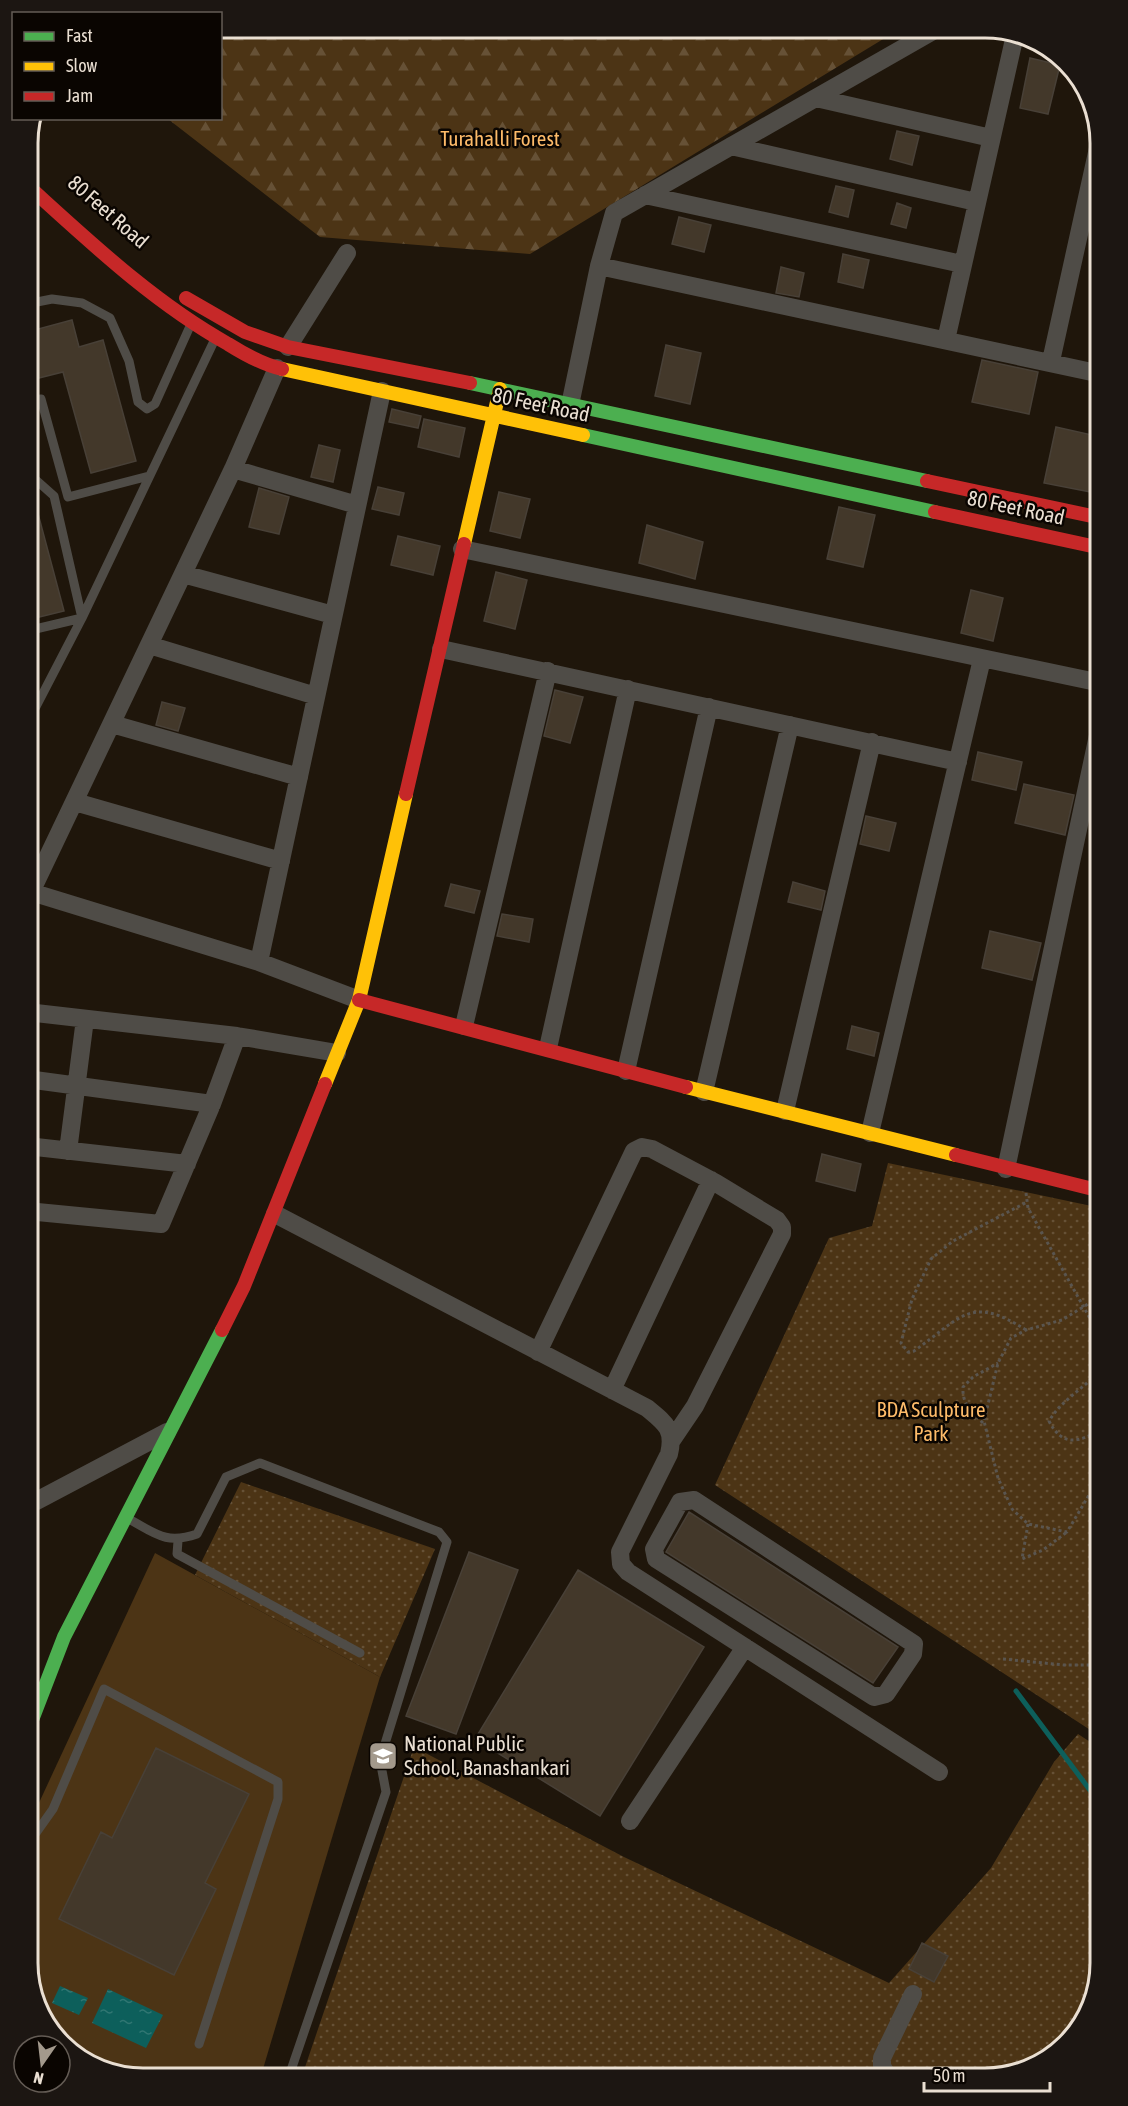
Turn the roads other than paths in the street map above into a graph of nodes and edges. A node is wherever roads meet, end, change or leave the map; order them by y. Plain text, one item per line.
1 (921, 38) edge
2 (1013, 42) edge
3 (816, 98) junction
4 (991, 138) junction
5 (731, 146) junction
6 (38, 184) edge
7 (1090, 184) edge
8 (38, 190) edge
9 (45, 193) junction
10 (645, 195) junction
11 (976, 202) junction
12 (347, 253) dead end
13 (962, 264) junction
14 (599, 266) junction
15 (157, 279) dead end
16 (174, 291) dead end
17 (38, 302) edge
18 (191, 324) junction
19 (215, 339) junction
20 (946, 340) junction
21 (288, 347) junction
22 (1051, 361) junction
23 (278, 368) junction
24 (1090, 371) edge
25 (500, 389) junction
26 (382, 391) junction
27 (38, 400) edge
28 (570, 405) junction
29 (494, 416) junction
30 (233, 469) junction
31 (149, 476) junction
32 (38, 482) edge
33 (357, 505) junction
34 (1090, 516) edge
35 (1090, 546) edge
36 (462, 549) junction
37 (183, 574) junction
38 (333, 615) junction
39 (82, 618) junction
40 (38, 628) edge
41 (149, 645) junction
42 (441, 649) junction
43 (982, 659) junction
44 (548, 671) junction
45 (1090, 681) edge
46 (628, 689) junction
47 (316, 696) junction
48 (38, 704) edge
49 (709, 707) junction
50 (112, 724) junction
51 (790, 725) junction
52 (872, 742) junction
53 (958, 762) junction
54 (299, 777) junction
55 (1090, 779) edge
56 (75, 802) junction
57 (281, 861) junction
58 (38, 879) edge
59 (38, 894) edge
60 (259, 962) junction
61 (360, 1000) junction
62 (38, 1013) edge
63 (85, 1019) junction
64 (464, 1026) junction
65 (237, 1036) junction
66 (548, 1048) junction
67 (338, 1049) junction
68 (626, 1071) junction
69 (38, 1081) edge
70 (76, 1086) junction
71 (704, 1092) junction
72 (212, 1104) junction
73 (785, 1111) junction
74 (870, 1133) junction
75 (38, 1147) edge
76 (68, 1151) junction
77 (187, 1164) junction
78 (1015, 1171) junction
79 (711, 1180) junction
80 (1090, 1188) edge
81 (38, 1212) edge
82 (275, 1214) junction
83 (538, 1352) junction
84 (612, 1390) junction
85 (167, 1432) junction
86 (672, 1440) junction
87 (38, 1500) edge
88 (125, 1517) junction
89 (178, 1541) junction
90 (745, 1647) junction
91 (360, 1653) dead end
92 (806, 1654) junction
93 (792, 1676) junction
94 (38, 1704) edge
95 (939, 1772) dead end
96 (630, 1821) dead end
97 (38, 1830) edge
98 (913, 1994) dead end
99 (199, 2044) dead end
100 (292, 2068) edge
101 (883, 2068) edge

1 - 3 street
2 - 4 street
3 - 4 street
3 - 5 street
4 - 11 street
5 - 10 street
5 - 11 street
6 - 9 main road, 80 Feet Road
7 - 22 street
8 - 9 main road, 80 Feet Road
9 - 15 main road, 80 Feet Road
9 - 18 main road, 80 Feet Road
10 - 13 street
10 - 14 street
11 - 13 street
12 - 21 street
13 - 20 street
14 - 20 street
14 - 28 street
16 - 21 main road, 80 Feet Road
17 - 18 lane
18 - 19 main road, 80 Feet Road
19 - 23 main road, 80 Feet Road
19 - 31 lane
20 - 22 street
21 - 25 main road, 80 Feet Road
22 - 24 street
23 - 26 main road, 80 Feet Road
23 - 30 street
25 - 28 main road, 80 Feet Road
25 - 29 main road
26 - 29 main road, 80 Feet Road
26 - 33 street
27 - 31 lane
28 - 34 main road, 80 Feet Road
29 - 35 main road, 80 Feet Road
29 - 36 main road
30 - 33 street
30 - 37 street
31 - 39 lane
32 - 39 lane
33 - 38 street
36 - 42 main road
36 - 43 street
37 - 38 street
37 - 41 street
38 - 47 street
39 - 40 lane
39 - 48 lane
41 - 47 street
41 - 50 street
42 - 44 street
42 - 61 main road
43 - 45 street
43 - 53 street
44 - 46 street
44 - 64 street
46 - 49 street
46 - 66 street
47 - 54 street
49 - 51 street
49 - 68 street
50 - 54 street
50 - 56 street
51 - 52 street
51 - 71 street
52 - 53 street
52 - 73 street
53 - 74 street
54 - 57 street
55 - 78 street
56 - 57 street
56 - 58 street
57 - 60 street
59 - 60 street
60 - 61 street
61 - 64 main road
61 - 67 main road
62 - 63 street
63 - 65 street
63 - 70 street
64 - 66 main road
65 - 67 street
65 - 72 street
66 - 68 main road
67 - 82 main road
68 - 71 main road
69 - 70 street
70 - 72 street
70 - 76 street
71 - 73 main road
72 - 77 street
73 - 74 main road
74 - 78 main road
75 - 76 street
76 - 77 street
77 - 81 street
78 - 80 main road
79 - 83 street
79 - 84 street
79 - 86 street
82 - 83 street
82 - 85 main road
83 - 84 street
84 - 86 street
85 - 87 street
85 - 88 main road
86 - 90 street
88 - 89 lane
88 - 94 main road
89 - 91 lane
89 - 100 lane
90 - 93 street
90 - 96 street
92 - 92 street
92 - 93 street
93 - 95 street
97 - 99 lane
98 - 101 street

